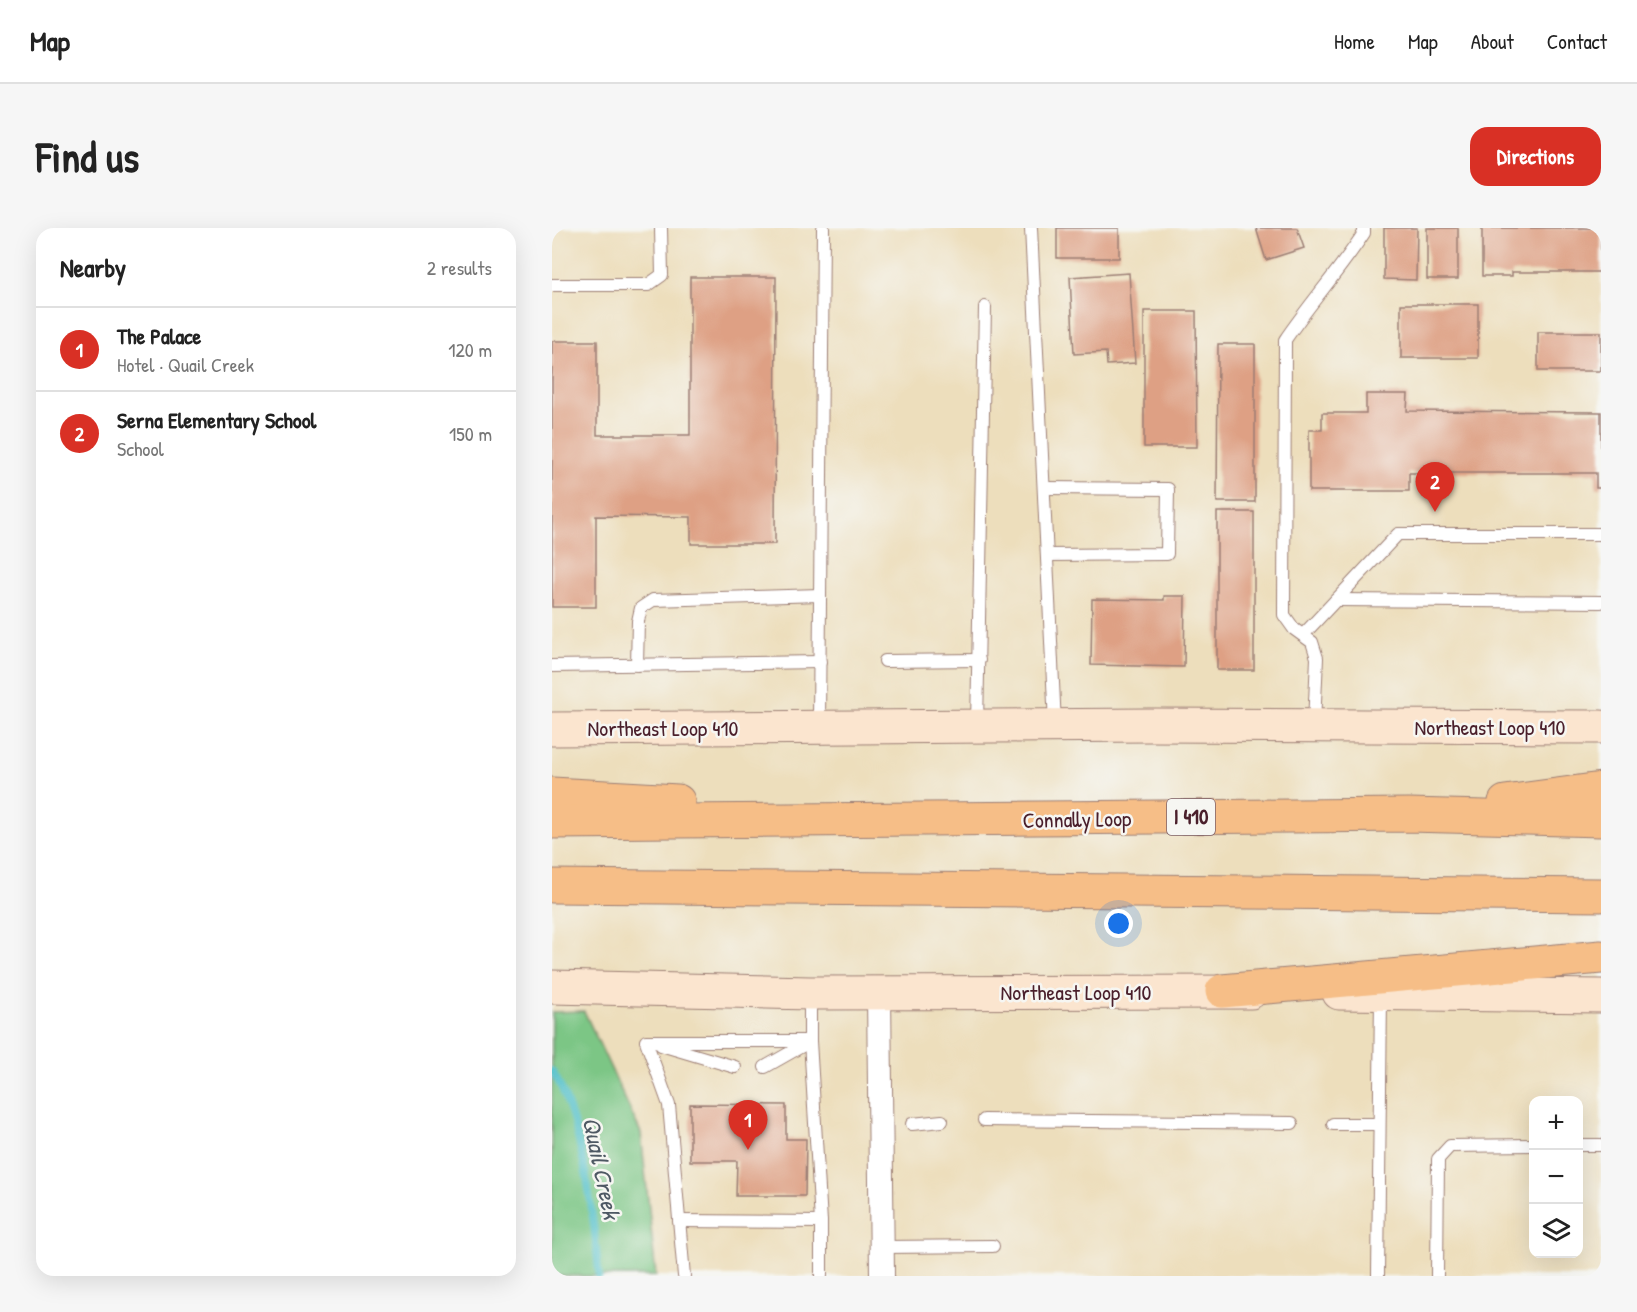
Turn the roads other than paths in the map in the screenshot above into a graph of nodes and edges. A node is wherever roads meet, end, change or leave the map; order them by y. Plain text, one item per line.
1 (662, 228) edge
2 (823, 228) edge
3 (1031, 228) edge
4 (1364, 228) edge
5 (552, 285) edge
6 (985, 307) dead end
7 (1044, 488) junction
8 (1601, 534) edge
9 (1048, 555) junction
10 (820, 595) junction
11 (1336, 600) junction
12 (1601, 602) edge
13 (1303, 635) junction
14 (979, 660) junction
15 (885, 661) dead end
16 (820, 662) junction
17 (637, 665) junction
18 (552, 666) edge
19 (977, 726) junction
20 (1055, 726) junction
21 (1314, 726) junction
22 (819, 727) junction
23 (1601, 727) edge
24 (552, 729) edge
25 (1601, 789) edge
26 (552, 794) edge
27 (1409, 815) junction
28 (973, 820) junction
29 (1601, 820) edge
30 (552, 822) edge
31 (560, 886) edge
32 (1601, 895) edge
33 (1601, 957) edge
34 (557, 987) edge
35 (1222, 991) junction
36 (810, 993) junction
37 (879, 993) junction
38 (1380, 993) junction
39 (1601, 996) edge
40 (646, 1041) junction
41 (810, 1041) junction
42 (735, 1067) dead end
43 (765, 1067) dead end
44 (942, 1120) dead end
45 (984, 1120) dead end
46 (1292, 1123) dead end
47 (912, 1124) dead end
48 (1333, 1124) dead end
49 (1379, 1124) junction
50 (1529, 1145) edge
51 (1583, 1145) edge
52 (1601, 1145) edge
53 (679, 1221) junction
54 (821, 1222) junction
55 (993, 1246) dead end
56 (882, 1247) junction
57 (684, 1276) edge
58 (821, 1276) edge
59 (882, 1276) edge
60 (1378, 1276) edge
61 (1437, 1276) edge

1 - 5 lane
2 - 10 lane
3 - 7 lane
4 - 13 lane
6 - 14 lane
7 - 9 lane
7 - 9 lane
8 - 11 lane
9 - 20 lane
10 - 16 lane
10 - 17 lane
11 - 12 lane
11 - 13 lane
13 - 21 lane
14 - 15 lane
14 - 19 lane
16 - 17 lane
16 - 22 lane
17 - 18 lane
19 - 20 main road, Northeast Loop 410
19 - 22 main road, Northeast Loop 410
20 - 21 main road, Northeast Loop 410
21 - 23 main road, Northeast Loop 410
22 - 24 main road, Northeast Loop 410
25 - 27 highway
26 - 28 highway
27 - 28 highway, Connally Loop / I 410
27 - 29 highway, Connally Loop / I 410
28 - 30 highway, Connally Loop / I 410
31 - 32 highway
33 - 35 highway
34 - 36 main road, Northeast Loop 410
35 - 37 main road, Northeast Loop 410
35 - 38 main road, Northeast Loop 410
36 - 37 main road, Northeast Loop 410
36 - 41 lane
37 - 56 street
38 - 39 main road, Northeast Loop 410
38 - 49 lane
40 - 41 lane
40 - 42 lane
40 - 53 lane
41 - 43 lane
41 - 54 lane
44 - 47 lane
45 - 46 lane
48 - 49 lane
49 - 60 lane
50 - 61 lane
51 - 52 lane
53 - 54 lane
53 - 57 lane
54 - 58 lane
55 - 56 lane
56 - 59 street

